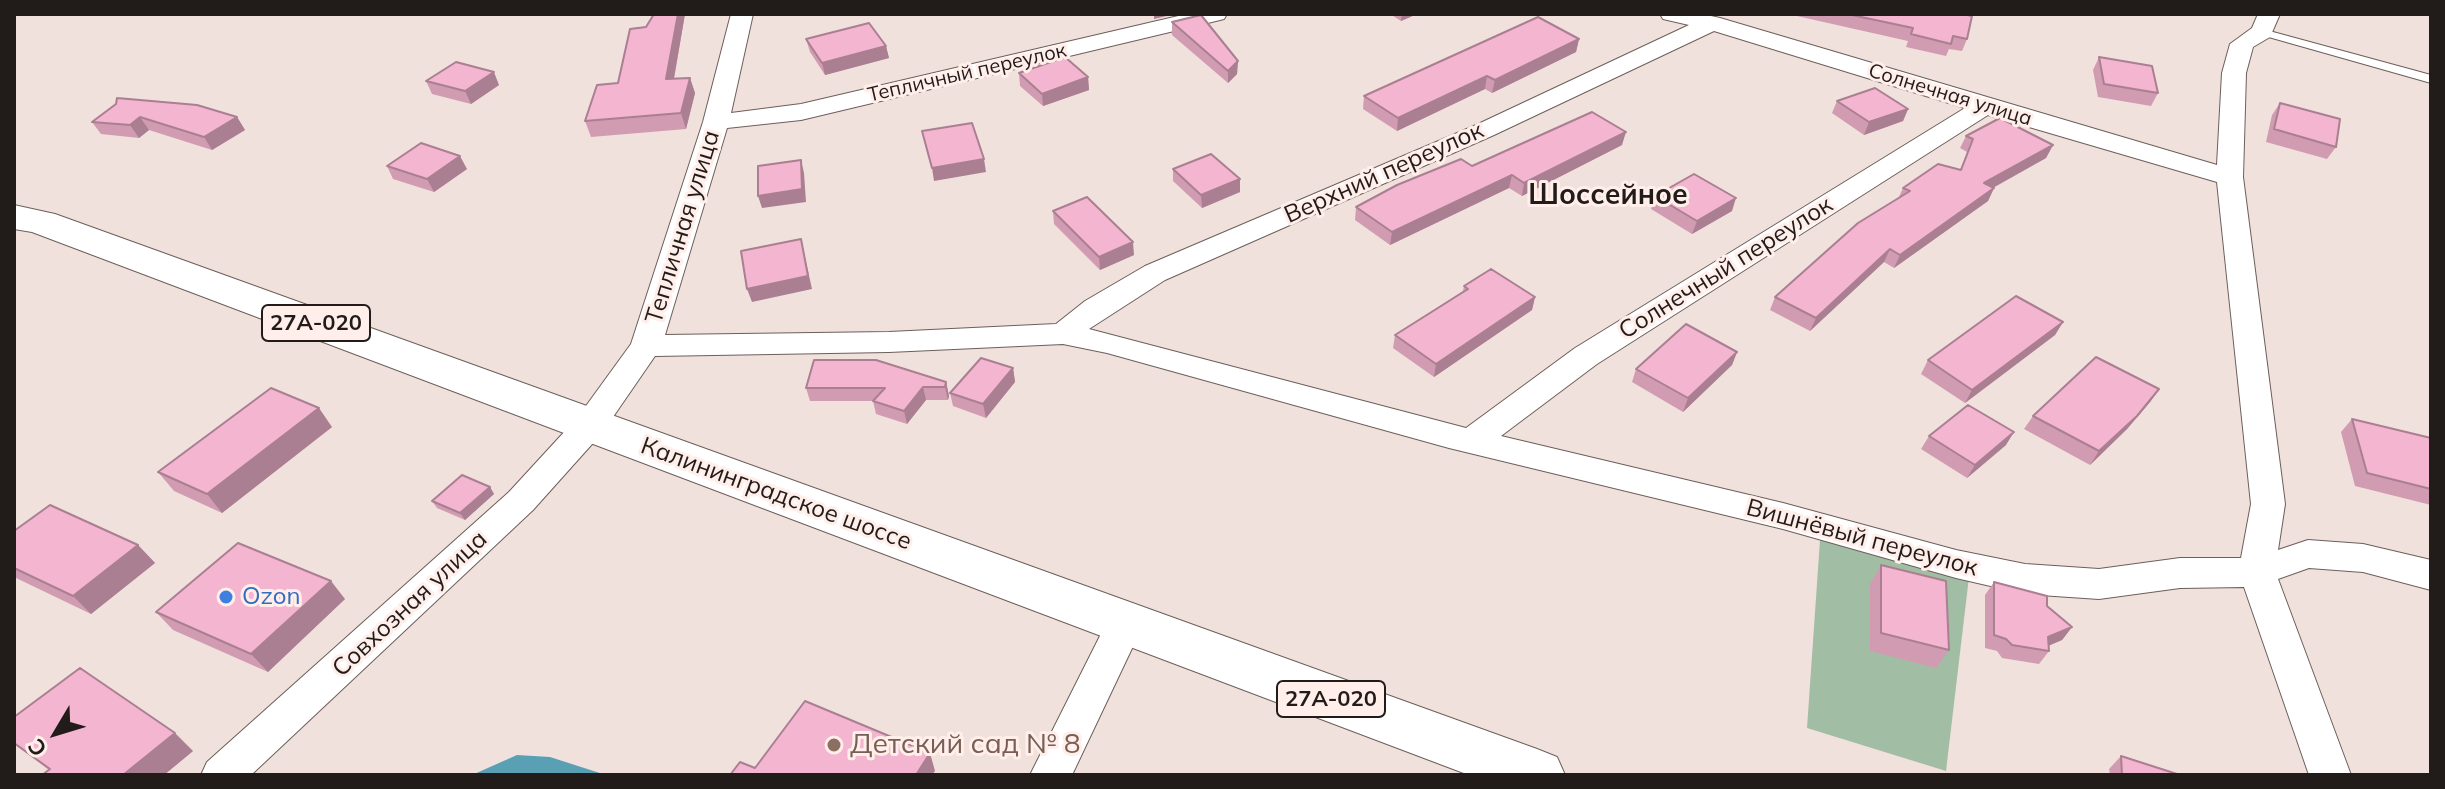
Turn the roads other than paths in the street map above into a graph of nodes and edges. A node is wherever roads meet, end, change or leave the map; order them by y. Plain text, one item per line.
1 (742, 14) edge
2 (1216, 14) edge
3 (1671, 14) edge
4 (1712, 23) junction
5 (2266, 23) edge
6 (2431, 79) edge
7 (1987, 105) junction
8 (716, 122) junction
9 (2230, 177) junction
10 (14, 217) edge
11 (1063, 334) junction
12 (646, 346) junction
13 (590, 425) junction
14 (1472, 441) junction
15 (2257, 572) junction
16 (2431, 575) edge
17 (1125, 623) junction
18 (222, 775) edge
19 (1051, 775) edge
20 (1537, 775) edge
21 (2330, 775) edge

1 - 8 street, Тепличная улица
2 - 8 street, Тепличный переулок
3 - 4 street, Солнечная улица
4 - 7 street, Солнечная улица
4 - 11 street, Верхний переулок
5 - 6 lane
5 - 9 street
7 - 9 street, Солнечная улица
7 - 14 street, Солнечный переулок
8 - 12 street, Тепличная улица
9 - 15 street
10 - 13 main road, Калининградское шоссе / 27А-020
11 - 12 street, Вишнёвый переулок
11 - 14 street, Вишнёвый переулок
12 - 13 street, Тепличная улица
13 - 17 main road, Калининградское шоссе / 27А-020
13 - 18 street, Совхозная улица
14 - 15 street, Вишнёвый переулок
15 - 16 street, Вишнёвый переулок
15 - 21 street
17 - 19 street
17 - 20 main road, Калининградское шоссе / 27А-020

